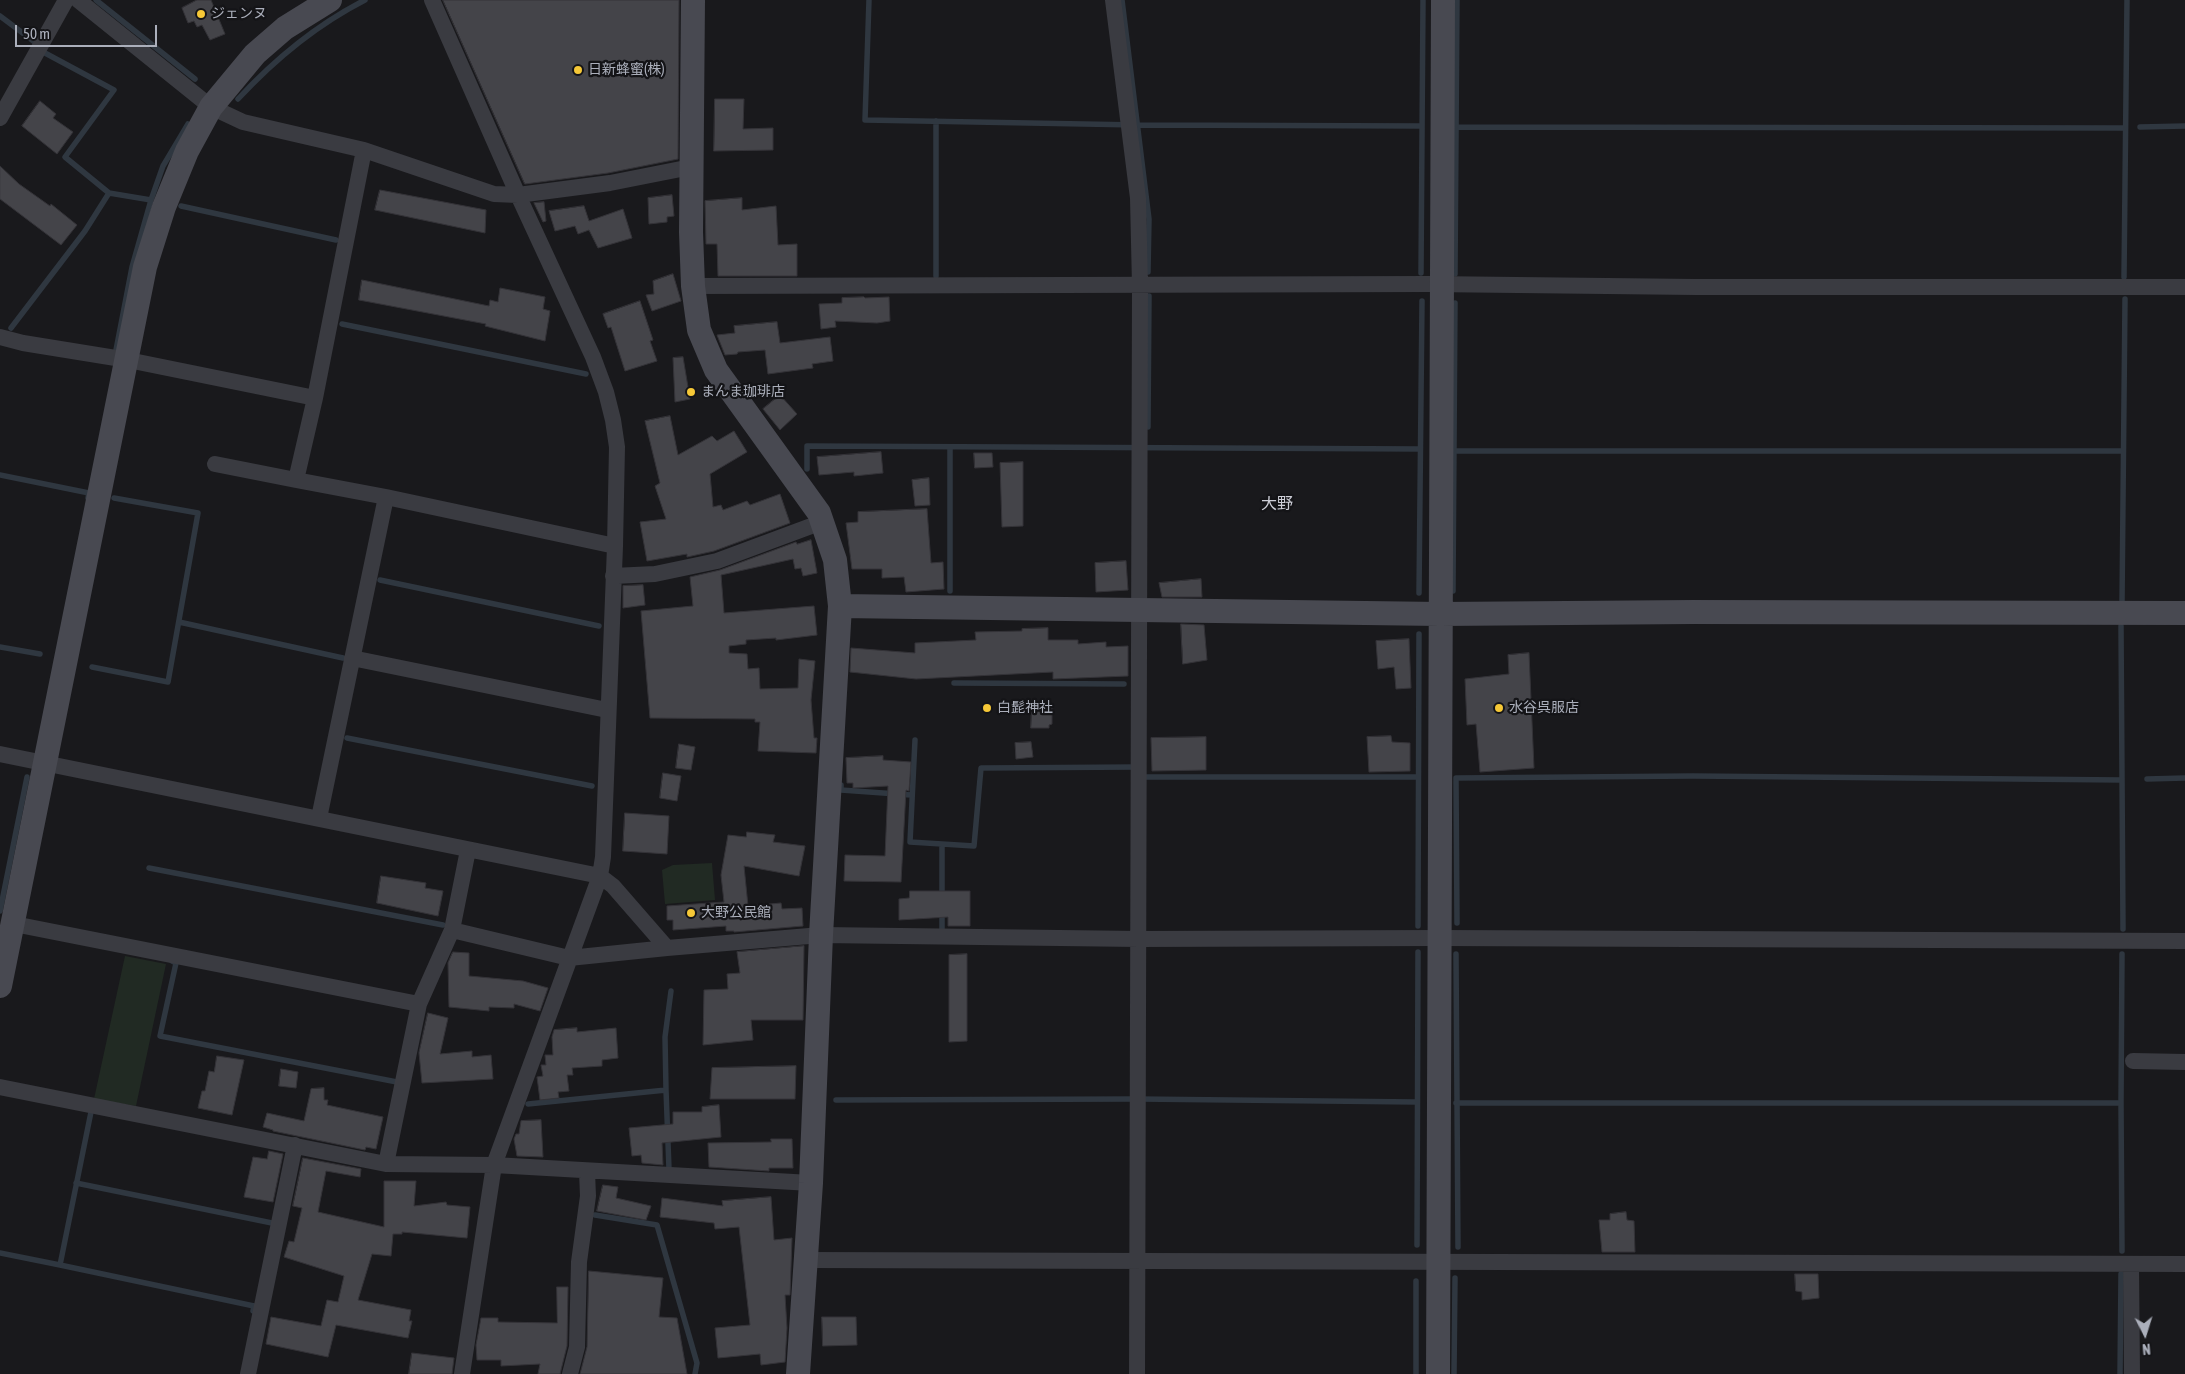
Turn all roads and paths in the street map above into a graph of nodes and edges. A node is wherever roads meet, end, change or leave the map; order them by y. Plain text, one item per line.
1 (66, 0) edge
2 (78, 0) edge
3 (330, 0) edge
4 (432, 0) edge
5 (693, 0) edge
6 (1113, 0) edge
7 (1443, 0) edge
8 (211, 107) junction
9 (0, 118) edge
10 (364, 150) junction
11 (691, 167) junction
12 (518, 194) junction
13 (1441, 284) junction
14 (693, 286) junction
15 (1140, 286) junction
16 (2185, 287) edge
17 (0, 337) edge
18 (128, 360) junction
19 (315, 398) junction
20 (215, 464) dead end
21 (296, 480) junction
22 (386, 497) junction
23 (822, 522) junction
24 (615, 546) junction
25 (613, 576) junction
26 (840, 606) junction
27 (1138, 609) junction
28 (1440, 614) junction
29 (2185, 614) edge
30 (352, 658) junction
31 (607, 710) junction
32 (0, 754) edge
33 (44, 762) junction
34 (319, 818) junction
35 (468, 850) junction
36 (600, 876) junction
37 (14, 924) junction
38 (452, 930) junction
39 (821, 935) junction
40 (1439, 938) junction
41 (1139, 939) junction
42 (2185, 941) edge
43 (667, 948) junction
44 (569, 958) junction
45 (0, 986) edge
46 (419, 1004) junction
47 (2133, 1061) dead end
48 (2185, 1062) edge
49 (0, 1087) edge
50 (295, 1145) junction
51 (386, 1164) junction
52 (494, 1165) junction
53 (587, 1172) junction
54 (811, 1183) junction
55 (806, 1260) junction
56 (1137, 1262) junction
57 (1438, 1262) junction
58 (2132, 1264) junction
59 (2185, 1264) edge
60 (248, 1374) edge
61 (462, 1374) edge
62 (570, 1374) edge
63 (798, 1374) edge
64 (1136, 1374) edge
65 (1438, 1374) edge
66 (2132, 1374) edge

1 - 9 street
2 - 8 street
3 - 8 street
4 - 12 street
5 - 11 street
6 - 15 street
7 - 13 street
8 - 10 street
8 - 18 street
10 - 12 street
10 - 19 street
11 - 12 street
11 - 14 street
12 - 24 street
13 - 15 street
13 - 16 street
13 - 28 street
14 - 15 street
14 - 23 street
15 - 27 street
17 - 18 street
18 - 19 street
18 - 33 street
19 - 21 street
20 - 21 street
21 - 22 street
22 - 24 street
22 - 30 street
23 - 25 street
23 - 26 street
24 - 25 street
25 - 31 street
26 - 27 street
26 - 39 street
27 - 28 street
27 - 41 street
28 - 29 street
28 - 40 street
30 - 31 street
30 - 34 street
31 - 36 street
32 - 33 street
33 - 34 street
33 - 37 street
34 - 35 street
35 - 36 street
35 - 38 street
36 - 43 street
36 - 44 street
37 - 45 street
37 - 46 street
38 - 44 street
38 - 46 street
39 - 41 street
39 - 43 street
39 - 54 street
40 - 41 street
40 - 42 street
40 - 57 street
41 - 56 street
43 - 44 street
44 - 52 street
46 - 51 street
47 - 48 street
49 - 50 street
50 - 51 street
50 - 60 street
51 - 52 street
52 - 53 street
52 - 61 street
53 - 54 street
53 - 62 street
54 - 55 street
55 - 56 street
55 - 63 street
56 - 57 street
56 - 64 street
57 - 58 street
57 - 65 street
58 - 59 street
58 - 66 street

